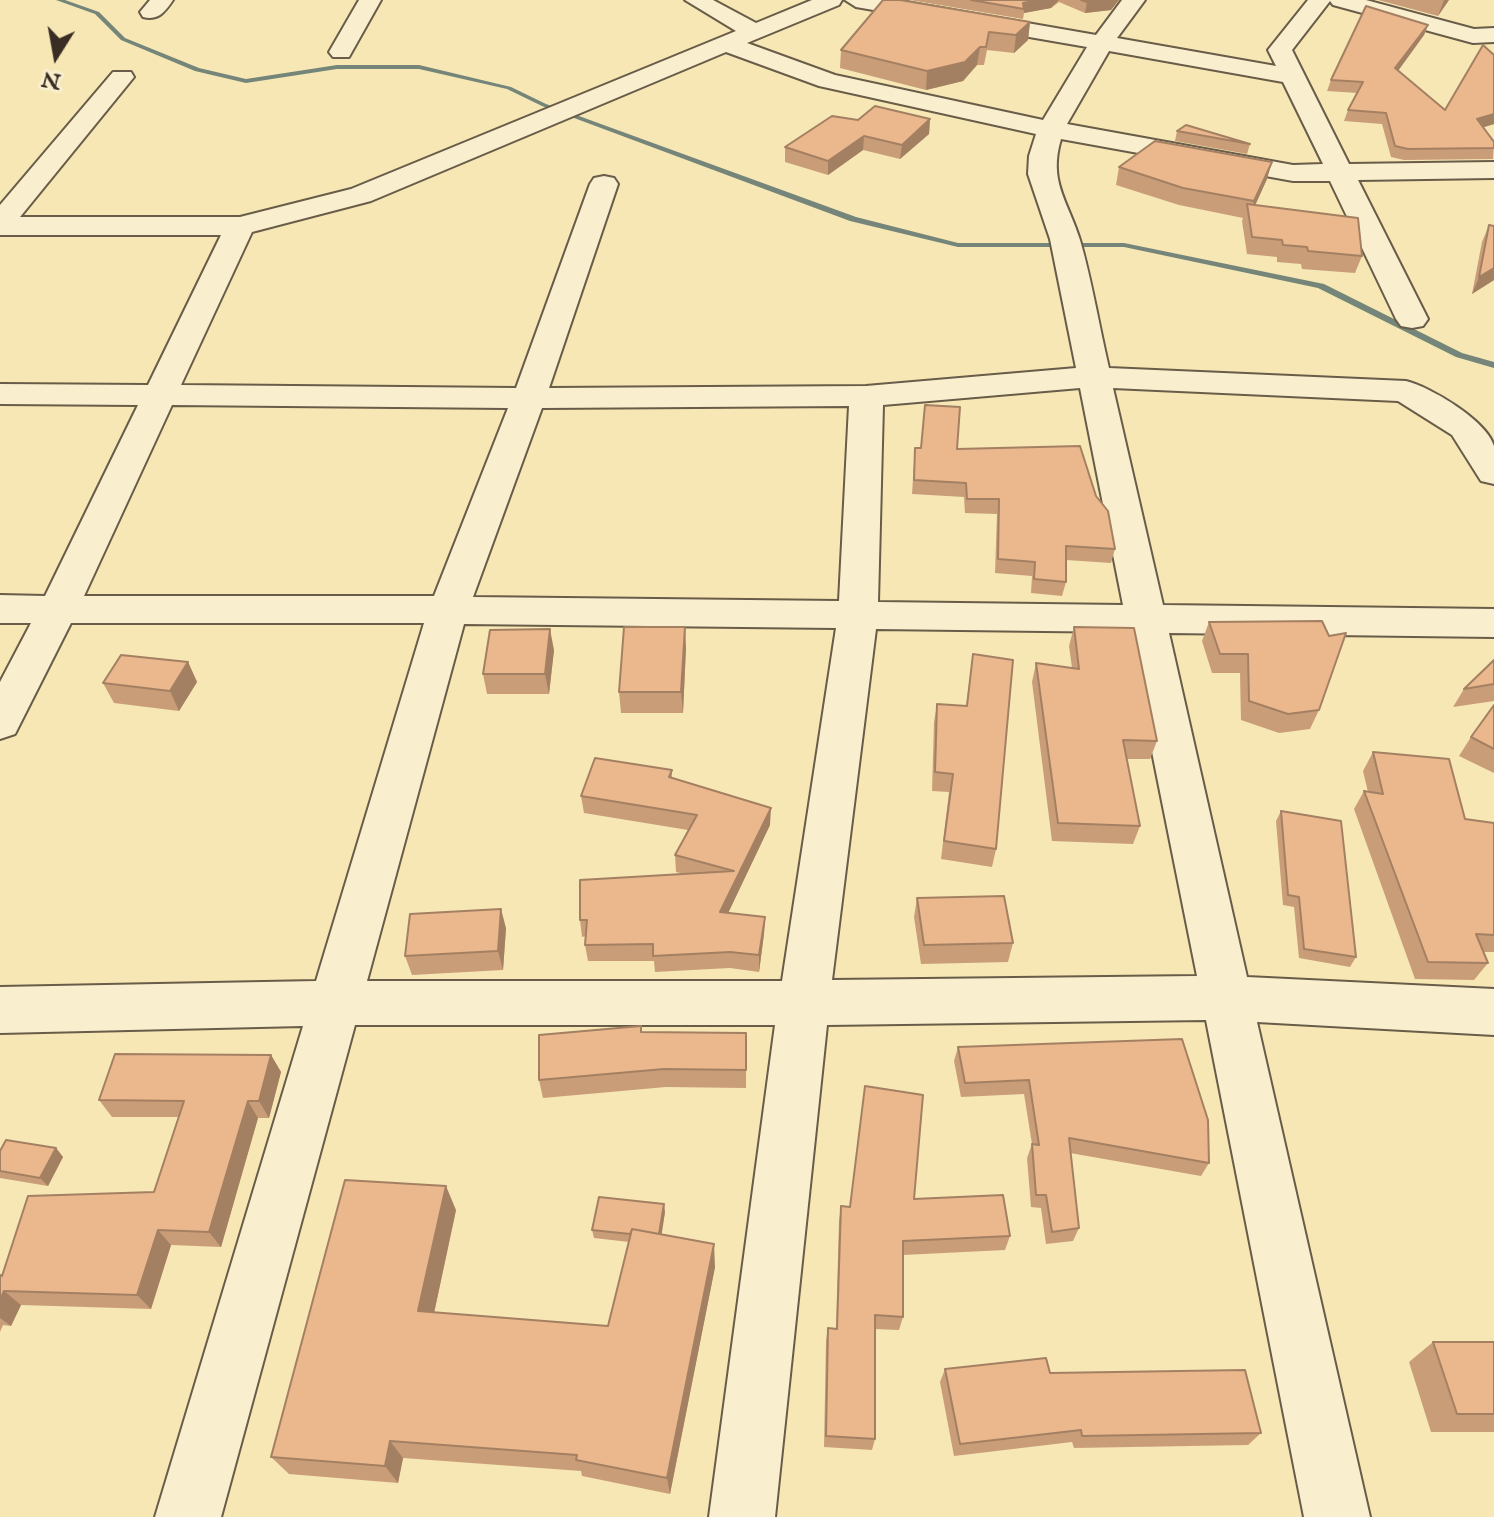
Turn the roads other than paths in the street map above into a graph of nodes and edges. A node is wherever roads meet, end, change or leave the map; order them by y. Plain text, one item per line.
1 (370, 0) edge
2 (696, 0) edge
3 (831, 0) edge
4 (856, 0) edge
5 (1134, 0) edge
6 (1320, 0) edge
7 (1341, 0) edge
8 (753, 31) junction
9 (1494, 35) edge
10 (1101, 42) junction
11 (724, 43) junction
12 (341, 52) dead end
13 (1292, 76) junction
14 (122, 77) dead end
15 (1051, 129) junction
16 (1494, 170) edge
17 (1338, 172) junction
18 (604, 184) dead end
19 (0, 224) edge
20 (240, 226) junction
21 (1412, 319) dead end
22 (1093, 377) junction
23 (0, 394) edge
24 (160, 395) junction
25 (866, 396) junction
26 (529, 398) junction
27 (1494, 473) edge
28 (59, 607) junction
29 (0, 609) edge
30 (448, 610) junction
31 (858, 616) junction
32 (1145, 619) junction
33 (1494, 623) edge
34 (0, 723) edge
35 (1226, 998) junction
36 (333, 1003) junction
37 (804, 1003) junction
38 (0, 1010) edge
39 (1494, 1012) edge
40 (188, 1517) edge
41 (742, 1517) edge
42 (1337, 1517) edge

1 - 12 street
2 - 8 street
3 - 8 street
4 - 10 street
5 - 10 street
6 - 13 street
7 - 9 street
8 - 11 street
10 - 13 street
10 - 15 street
11 - 15 street
11 - 20 street
13 - 17 street
14 - 19 street
15 - 17 street
15 - 22 street
16 - 17 street
17 - 21 street
18 - 26 street
19 - 20 street
20 - 24 street
22 - 25 street
22 - 27 street
22 - 32 street
23 - 24 street
24 - 26 street
24 - 28 street
25 - 26 street
25 - 31 street
26 - 30 street
28 - 29 street
28 - 30 street
28 - 34 street
30 - 31 street
30 - 36 street
31 - 32 street
31 - 37 street
32 - 33 street
32 - 35 street
35 - 37 street
35 - 39 street
35 - 42 street
36 - 37 street
36 - 38 street
36 - 40 street
37 - 41 street

